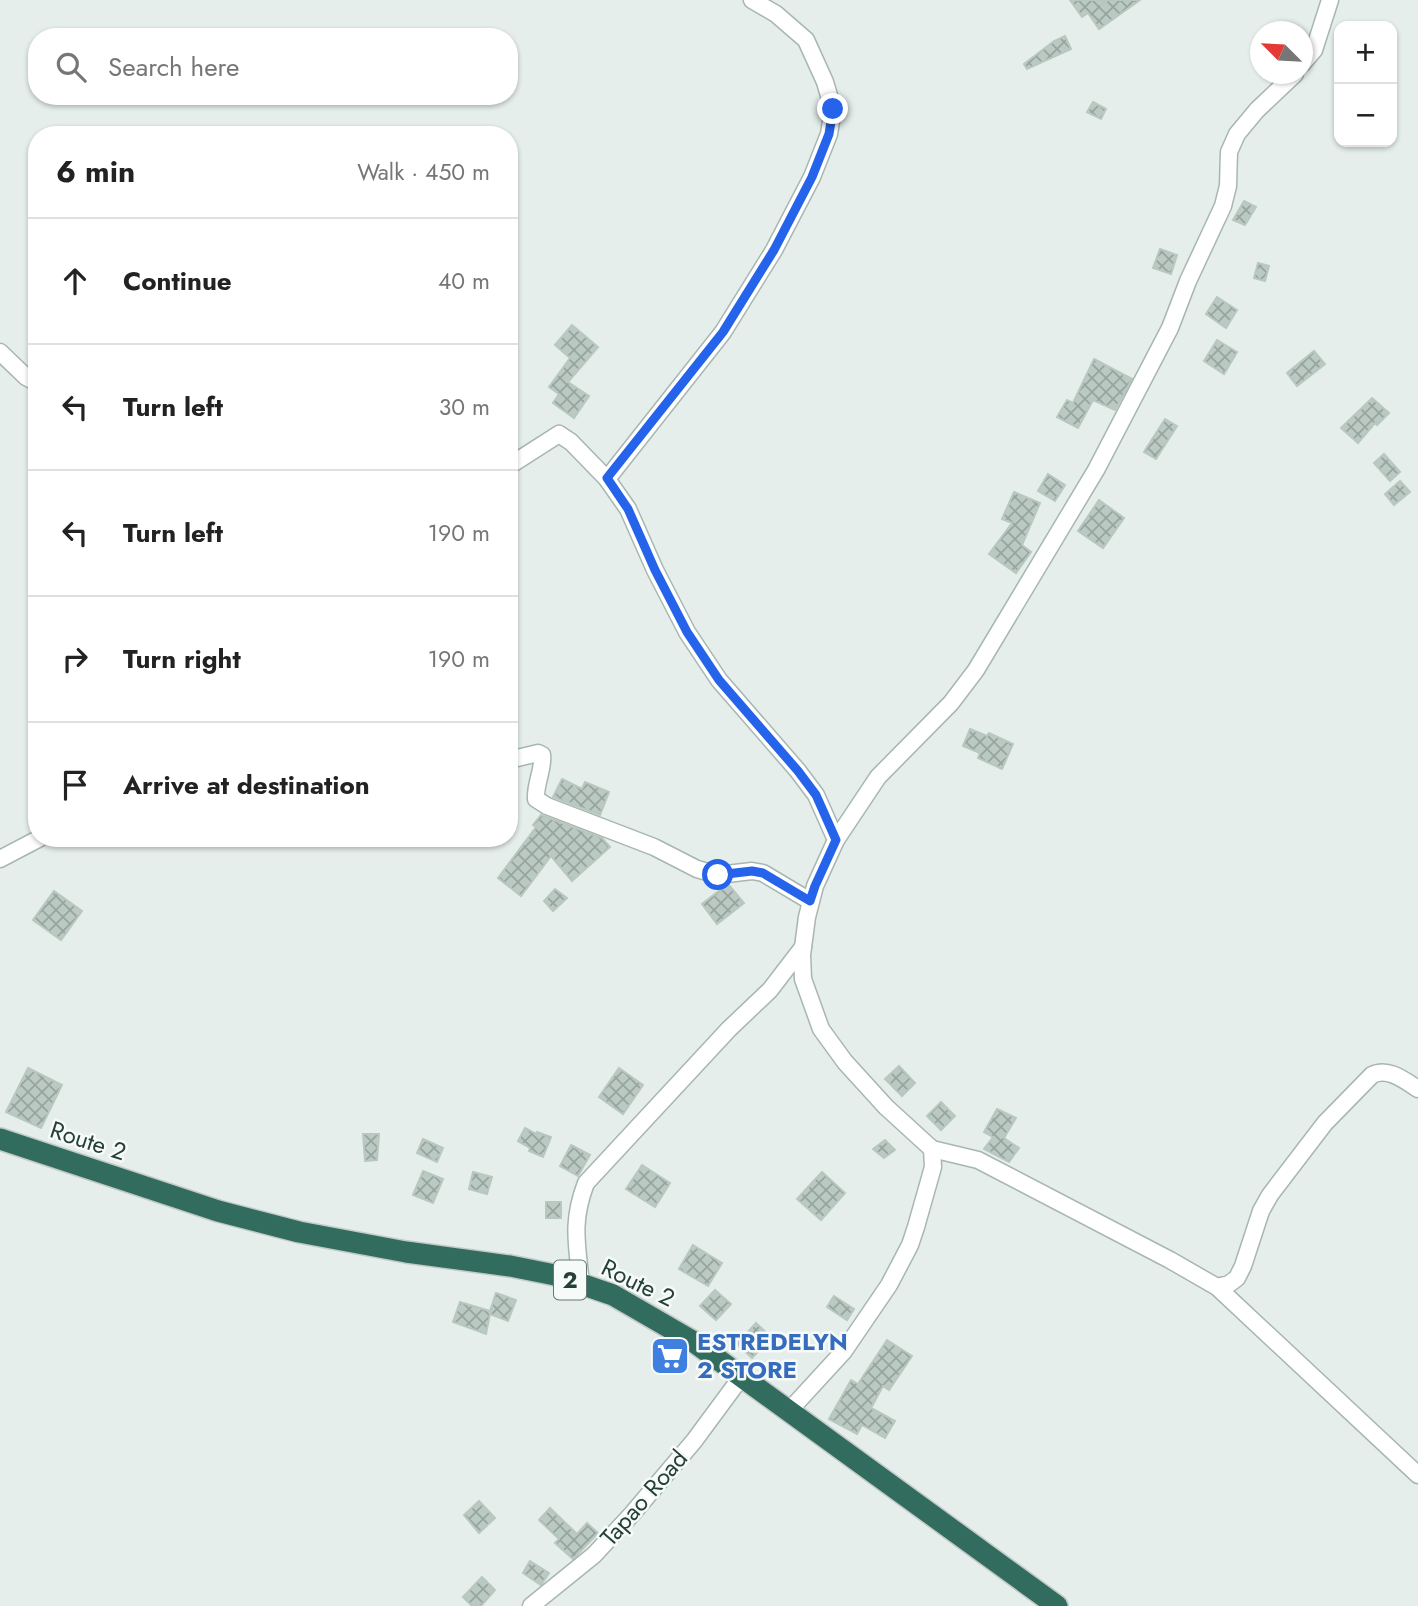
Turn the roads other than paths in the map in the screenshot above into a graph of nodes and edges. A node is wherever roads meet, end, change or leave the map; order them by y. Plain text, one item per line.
1 (752, 0) edge
2 (1330, 0) edge
3 (1313, 51) edge
4 (1284, 84) edge
5 (0, 352) edge
6 (28, 378) edge
7 (518, 460) edge
8 (607, 478) junction
9 (518, 758) edge
10 (836, 840) junction
11 (28, 844) edge
12 (0, 859) edge
13 (810, 901) junction
14 (803, 947) junction
15 (1418, 1089) edge
16 (0, 1139) edge
17 (932, 1149) junction
18 (581, 1284) junction
19 (1217, 1287) junction
20 (742, 1376) junction
21 (788, 1412) junction
22 (1418, 1475) edge
23 (531, 1606) edge
24 (1057, 1606) edge

1 - 8 street
2 - 3 street
4 - 10 street
5 - 6 street
7 - 8 street
8 - 10 street
9 - 13 street
10 - 13 street
11 - 12 street
13 - 14 street
14 - 17 street
14 - 18 street
15 - 19 street
16 - 18 highway, Route 2 / 2
17 - 19 street
17 - 21 street
18 - 20 highway, Route 2 / 2
19 - 22 street
20 - 21 highway, Route 2 / 2
20 - 23 street, Tapao Road
21 - 24 highway, Route 2 / 2

